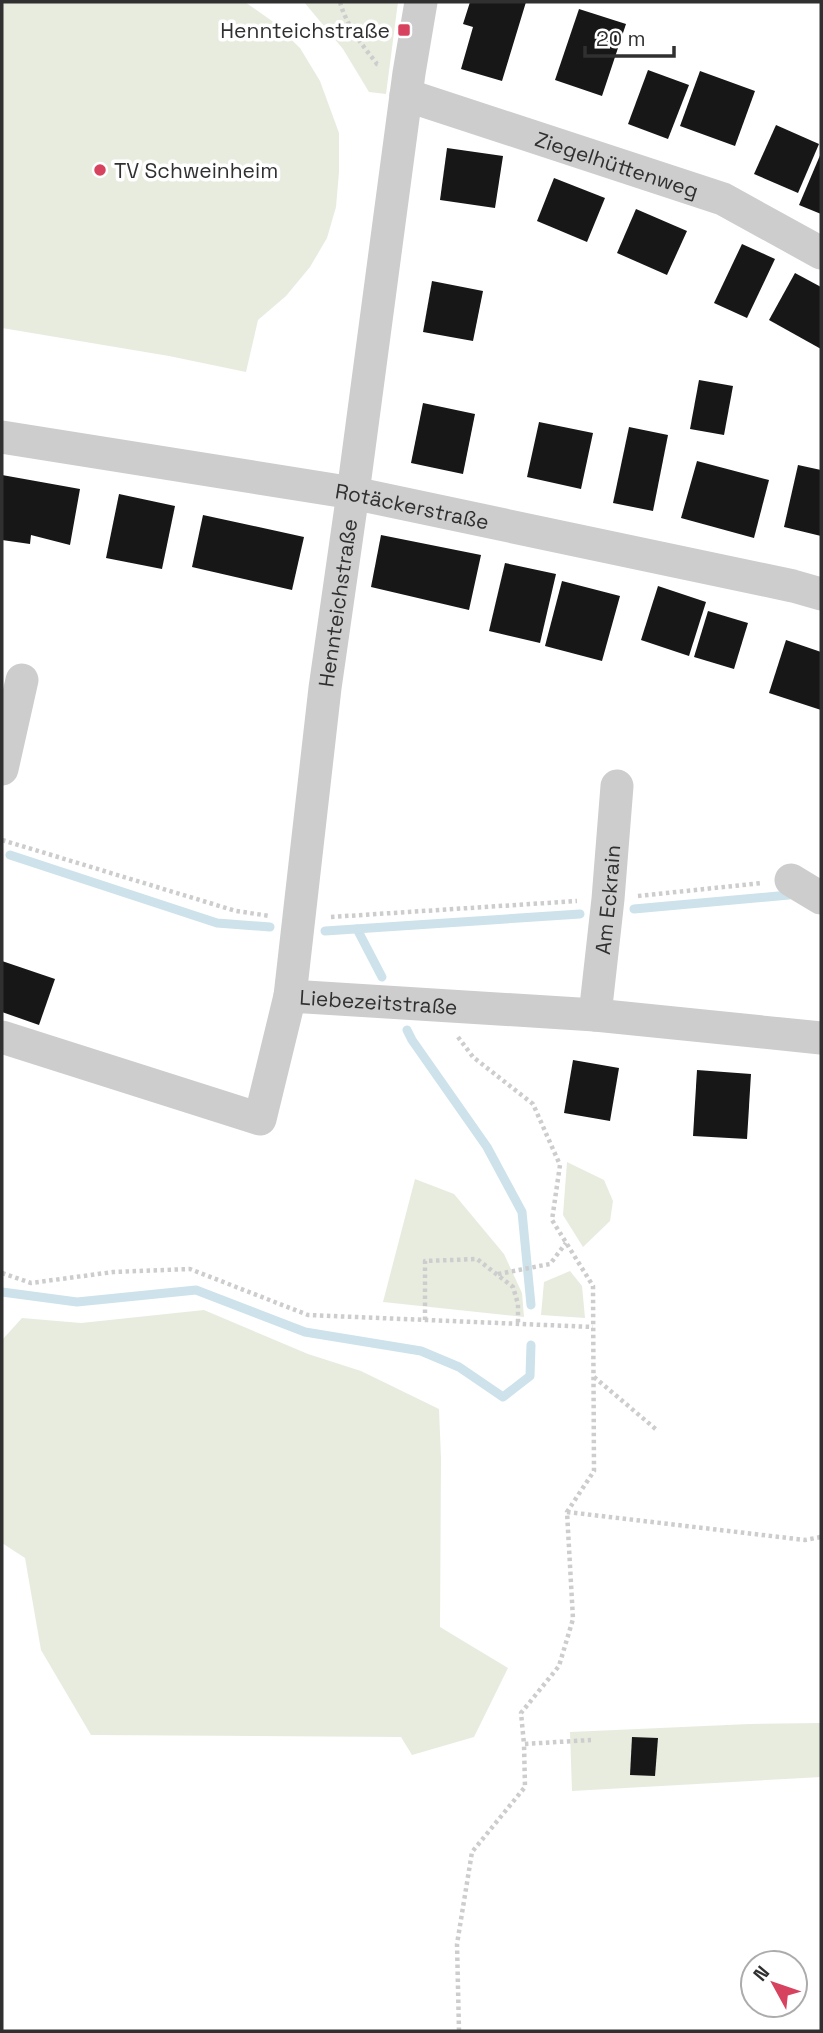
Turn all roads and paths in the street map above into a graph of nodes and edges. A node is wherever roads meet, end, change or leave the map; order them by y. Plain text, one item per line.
1 (340, 2) edge
2 (421, 2) edge
3 (407, 84) junction
4 (821, 253) edge
5 (2, 437) edge
6 (354, 493) junction
7 (821, 594) edge
8 (22, 680) dead end
9 (2, 769) edge
10 (617, 786) dead end
11 (2, 840) edge
12 (791, 880) joint
13 (821, 898) edge
14 (608, 899) junction
15 (298, 919) junction
16 (290, 996) junction
17 (435, 1006) junction
18 (595, 1014) junction
19 (2, 1037) edge
20 (821, 1038) edge
21 (566, 1243) junction
22 (2, 1273) edge
23 (497, 1275) junction
24 (425, 1320) junction
25 (518, 1324) junction
26 (593, 1327) junction
27 (593, 1377) junction
28 (658, 1431) dead end
29 (567, 1512) junction
30 (821, 1537) edge
31 (591, 1740) dead end
32 (524, 1744) junction
33 (459, 2031) edge

1 - 3 path
2 - 3 street, Hennteichstraße
3 - 4 street, Ziegelhüttenweg
3 - 6 street, Hennteichstraße
5 - 6 street, Rotäckerstraße
6 - 7 street, Rotäckerstraße
6 - 15 street, Hennteichstraße
8 - 9 street
10 - 14 street, Am Eckrain
11 - 15 path
12 - 13 street
12 - 14 path
14 - 15 path
14 - 18 street, Am Eckrain
15 - 16 street, Hennteichstraße
16 - 17 street, Liebezeitstraße
16 - 19 street, Liebezeitstraße
17 - 18 street, Liebezeitstraße
17 - 21 path
18 - 20 street, Liebezeitstraße
21 - 23 path
21 - 26 path
22 - 24 path
23 - 24 path
23 - 25 path
24 - 25 path
25 - 26 path
26 - 27 path
27 - 28 path
27 - 29 path
29 - 30 path
29 - 32 path
31 - 32 path
32 - 33 path

